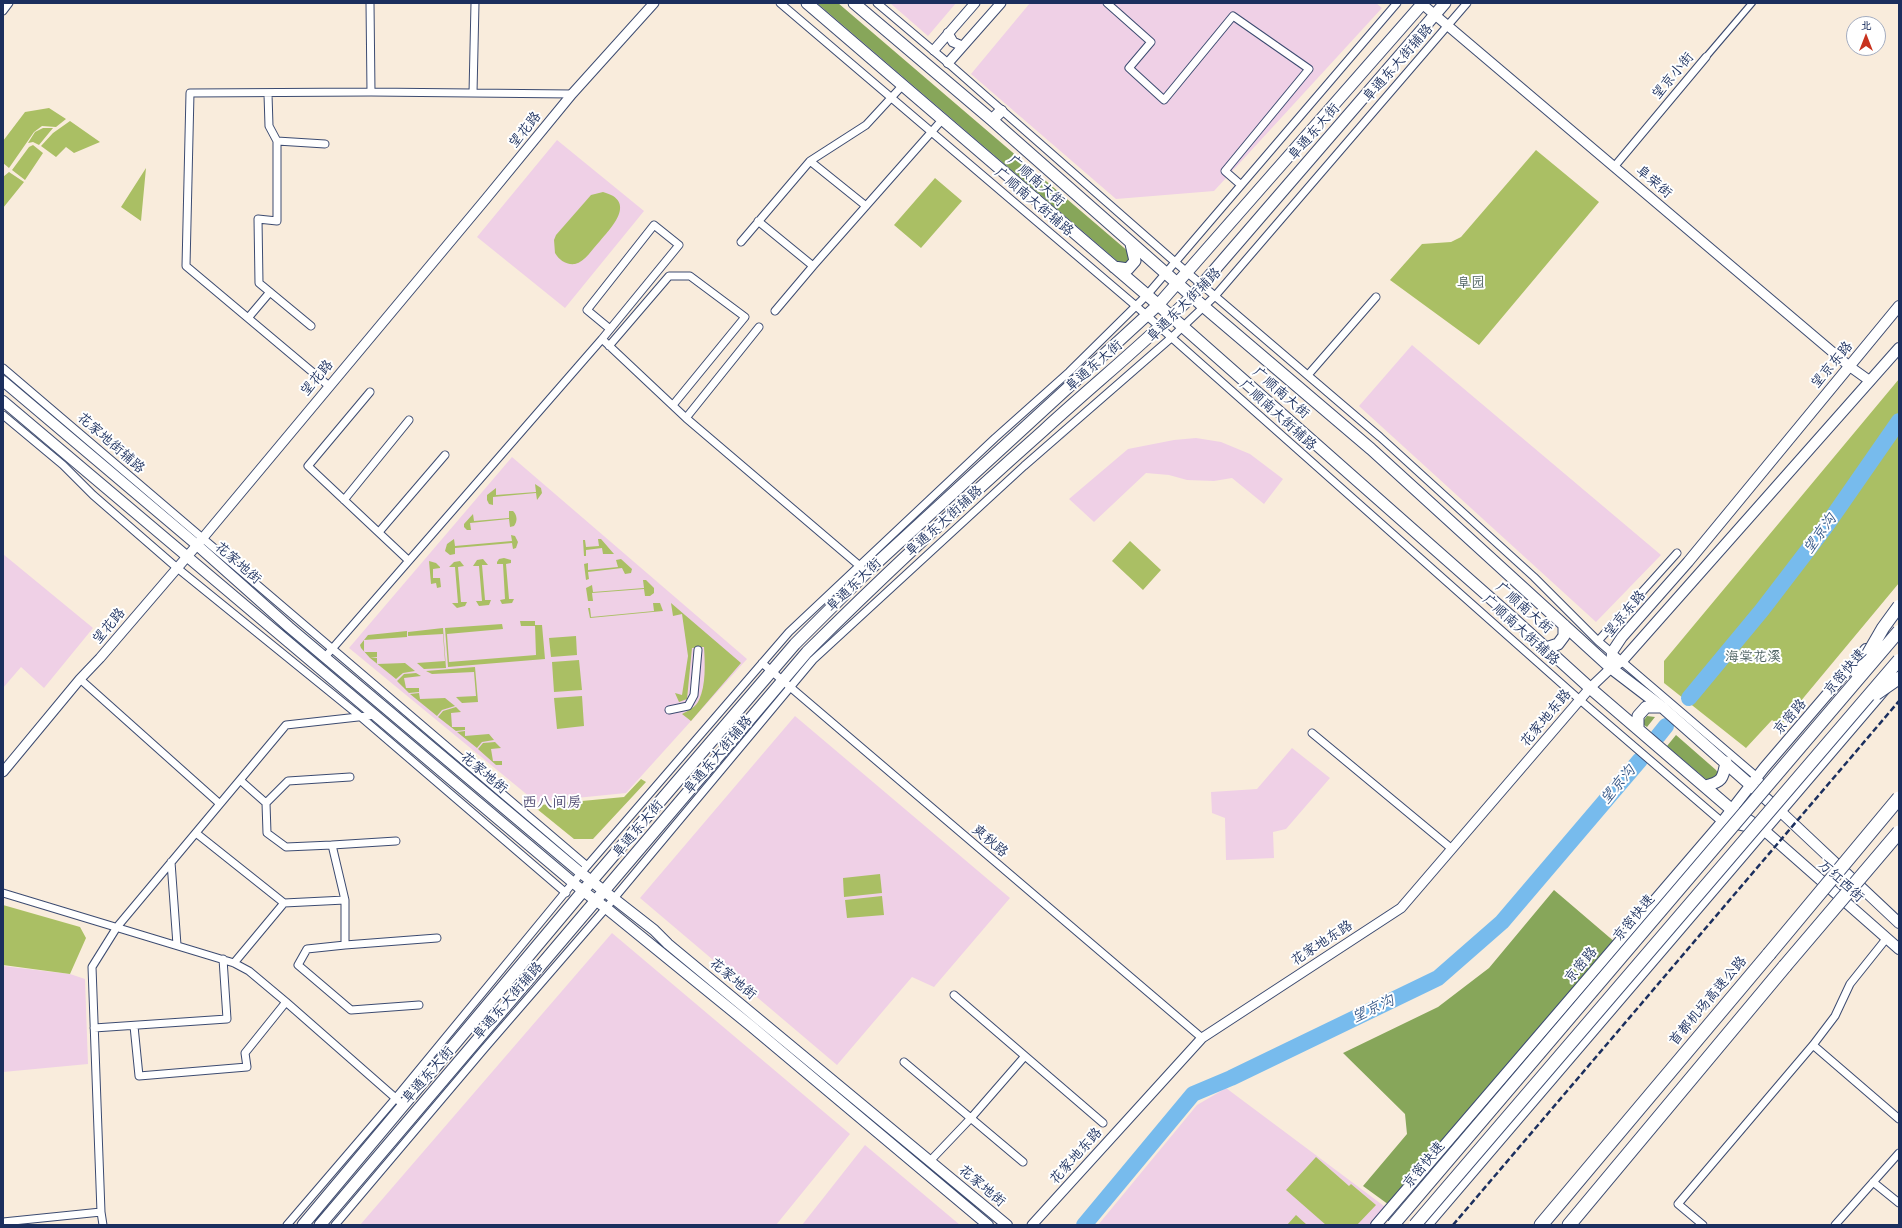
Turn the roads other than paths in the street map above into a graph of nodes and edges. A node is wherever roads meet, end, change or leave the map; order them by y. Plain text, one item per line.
1 (9, 3) edge
2 (370, 3) edge
3 (475, 3) edge
4 (654, 3) edge
5 (780, 3) edge
6 (807, 3) edge
7 (854, 3) edge
8 (877, 3) edge
9 (975, 3) edge
10 (1001, 3) edge
11 (1107, 3) edge
12 (1397, 3) edge
13 (1422, 3) edge
14 (1445, 3) edge
15 (1467, 3) edge
16 (1752, 3) edge
17 (3, 11) edge
18 (1435, 15) junction
19 (1448, 26) junction
20 (948, 33) junction
21 (962, 46) junction
22 (934, 50) junction
23 (1706, 57) joint
24 (948, 63) junction
25 (902, 86) junction
26 (371, 92) junction
27 (473, 93) junction
28 (268, 94) junction
29 (572, 94) junction
30 (891, 98) junction
31 (1001, 110) junction
32 (942, 120) junction
33 (992, 120) junction
34 (932, 132) junction
35 (277, 141) junction
36 (325, 144) dead end
37 (810, 161) junction
38 (1614, 166) junction
39 (1241, 185) junction
40 (866, 206) junction
41 (758, 222) junction
42 (741, 242) dead end
43 (1131, 244) junction
44 (1175, 262) junction
45 (812, 266) junction
46 (1113, 267) junction
47 (1166, 272) junction
48 (1186, 272) junction
49 (1177, 282) junction
50 (1202, 285) junction
51 (270, 292) junction
52 (1147, 295) junction
53 (1192, 296) junction
54 (1215, 296) junction
55 (1376, 297) dead end
56 (1158, 305) junction
57 (1136, 306) junction
58 (1203, 306) junction
59 (1899, 306) edge
60 (776, 311) dead end
61 (1147, 316) junction
62 (1171, 317) junction
63 (248, 318) junction
64 (310, 326) dead end
65 (759, 327) dead end
66 (1160, 327) junction
67 (1183, 327) junction
68 (610, 330) junction
69 (1171, 338) junction
70 (602, 339) junction
71 (609, 346) junction
72 (1899, 348) edge
73 (1849, 366) junction
74 (3, 368) edge
75 (1308, 375) junction
76 (3, 381) edge
77 (1870, 381) junction
78 (329, 386) junction
79 (370, 392) dead end
80 (3, 401) edge
81 (673, 405) junction
82 (3, 415) edge
83 (686, 418) junction
84 (409, 420) dead end
85 (445, 455) dead end
86 (344, 500) junction
87 (379, 532) junction
88 (199, 542) junction
89 (1676, 553) dead end
90 (187, 556) junction
91 (408, 560) junction
92 (176, 567) junction
93 (863, 569) junction
94 (1899, 606) edge
95 (1899, 612) edge
96 (1564, 625) junction
97 (1899, 631) edge
98 (1598, 641) junction
99 (1546, 648) junction
100 (332, 649) junction
101 (698, 650) dead end
102 (1612, 652) junction
103 (325, 658) junction
104 (1899, 660) edge
105 (1622, 661) junction
106 (762, 663) junction
107 (1611, 668) junction
108 (770, 671) junction
109 (1899, 672) edge
110 (1899, 678) edge
111 (80, 679) junction
112 (787, 685) junction
113 (1590, 688) junction
114 (1846, 692) junction
115 (1580, 700) junction
116 (1862, 704) junction
117 (1662, 707) junction
118 (669, 710) dead end
119 (376, 715) junction
120 (361, 717) junction
121 (1638, 730) junction
122 (1312, 733) dead end
123 (678, 748) dead end
124 (684, 753) junction
125 (1726, 762) junction
126 (3, 772) edge
127 (350, 777) dead end
128 (240, 780) junction
129 (1754, 781) junction
130 (1705, 786) junction
131 (1899, 798) edge
132 (266, 803) junction
133 (220, 804) junction
134 (1732, 810) junction
135 (1781, 812) junction
136 (1722, 822) junction
137 (1765, 831) junction
138 (1899, 832) edge
139 (196, 833) junction
140 (396, 841) dead end
141 (332, 845) junction
142 (1452, 849) junction
143 (171, 862) junction
144 (584, 870) junction
145 (592, 881) junction
146 (573, 883) junction
147 (583, 891) junction
148 (604, 891) junction
149 (3, 893) edge
150 (566, 893) junction
151 (614, 898) junction
152 (345, 900) junction
153 (596, 900) junction
154 (284, 903) junction
155 (606, 908) junction
156 (1899, 923) edge
157 (117, 927) junction
158 (437, 938) dead end
159 (1886, 939) junction
160 (177, 945) junction
161 (345, 945) junction
162 (1899, 949) edge
163 (223, 959) junction
164 (234, 963) junction
165 (954, 995) dead end
166 (286, 1002) junction
167 (419, 1005) dead end
168 (134, 1026) junction
169 (94, 1028) junction
170 (1202, 1038) junction
171 (1813, 1045) junction
172 (1025, 1056) junction
173 (904, 1062) dead end
174 (400, 1102) junction
175 (971, 1118) junction
176 (1899, 1119) edge
177 (1102, 1123) dead end
178 (1899, 1153) edge
179 (930, 1161) junction
180 (1023, 1162) dead end
181 (1873, 1182) junction
182 (1899, 1203) edge
183 (101, 1212) junction
184 (3, 1222) edge
185 (104, 1225) edge
186 (287, 1225) edge
187 (303, 1225) edge
188 (320, 1225) edge
189 (335, 1225) edge
190 (988, 1225) edge
191 (1007, 1225) edge
192 (1032, 1225) edge
193 (1376, 1225) edge
194 (1393, 1225) edge
195 (1415, 1225) edge
196 (1427, 1225) edge
197 (1541, 1225) edge
198 (1569, 1225) edge
199 (1703, 1225) edge
200 (1835, 1225) edge

1 - 17 street
2 - 26 street
3 - 27 street
4 - 29 street, 望花路
5 - 30 street, 广顺南大街辅路
6 - 25 main road, 广顺南大街
7 - 33 main road, 广顺南大街
8 - 22 street
9 - 20 street
10 - 21 street
11 - 39 street
12 - 39 street, 阜通东大街辅路
13 - 18 street, 阜荣街
13 - 48 main road, 阜通东大街
14 - 18 main road, 阜通东大街
15 - 19 street, 阜通东大街辅路
16 - 23 street, 望京小街
18 - 19 street, 阜荣街
18 - 50 main road, 阜通东大街
19 - 38 street, 阜荣街
19 - 54 street, 阜通东大街辅路
20 - 21 street
20 - 22 street
21 - 24 street
22 - 24 street
23 - 38 street, 望京小街
24 - 31 street
25 - 30 street
25 - 32 main road, 广顺南大街
26 - 27 street
26 - 28 street
27 - 29 street
28 - 35 street
28 - 63 street
29 - 78 street, 望花路
30 - 34 street, 广顺南大街辅路
30 - 37 street
31 - 33 main road
31 - 44 street
32 - 34 street
32 - 46 main road, 广顺南大街
33 - 43 main road, 广顺南大街
34 - 40 street
34 - 57 street, 广顺南大街辅路
35 - 36 street
35 - 51 street
37 - 40 street
37 - 41 street
38 - 73 street, 阜荣街
39 - 44 street, 阜通东大街辅路
40 - 45 street
41 - 42 street
41 - 45 street
43 - 46 main road
43 - 47 main road, 广顺南大街
44 - 47 street, 阜通东大街辅路
44 - 48 street
45 - 60 street
46 - 52 main road, 广顺南大街
47 - 49 main road, 广顺南大街
47 - 52 street, 阜通东大街辅路
48 - 49 main road, 阜通东大街
48 - 50 street
49 - 53 main road, 广顺南大街
49 - 56 main road, 阜通东大街
50 - 53 main road, 阜通东大街
50 - 54 street
51 - 63 street
51 - 64 street
52 - 56 main road, 广顺南大街
52 - 57 street, 阜通东大街辅路
53 - 58 main road, 广顺南大街
53 - 62 main road, 阜通东大街
54 - 58 street, 阜通东大街辅路
54 - 75 street
55 - 75 street
56 - 61 main road, 阜通东大街
56 - 62 main road, 广顺南大街
57 - 61 street, 广顺南大街辅路
57 - 93 street, 阜通东大街辅路
58 - 67 street, 阜通东大街辅路
58 - 96 main road, 广顺南大街
59 - 73 main road, 望京东路
61 - 66 street, 广顺南大街辅路
61 - 93 main road, 阜通东大街
62 - 66 main road, 阜通东大街
62 - 67 main road, 广顺南大街
63 - 78 street
65 - 83 street
66 - 69 street, 广顺南大街辅路
66 - 112 main road, 阜通东大街
67 - 69 street, 阜通东大街辅路
67 - 99 main road, 广顺南大街
68 - 68 street
68 - 70 street
69 - 112 street, 阜通东大街辅路
69 - 115 street, 广顺南大街辅路
70 - 71 street
70 - 91 street
71 - 81 street
71 - 81 street
72 - 77 main road, 望京东路
73 - 77 street, 阜荣街
73 - 102 main road, 望京东路
74 - 88 street, 花家地街辅路
75 - 98 street
76 - 88 main road, 花家地街
77 - 105 main road, 望京东路
78 - 88 street, 望花路
79 - 86 street
80 - 90 main road, 花家地街
81 - 83 street
82 - 92 street
83 - 93 street
84 - 86 street
85 - 87 street
86 - 87 street
87 - 91 street
88 - 90 street, 望花路
88 - 100 street, 花家地街辅路
88 - 103 main road, 花家地街
89 - 98 street
90 - 92 street, 望花路
90 - 119 main road, 花家地街
91 - 100 street
92 - 111 street, 望花路
92 - 120 street
93 - 106 street, 阜通东大街辅路
93 - 108 main road, 阜通东大街
94 - 114 highway, bridge
95 - 129 main road, 京密路
96 - 99 main road
96 - 107 main road, 广顺南大街
97 - 114 highway, 京密快速, bridge
98 - 102 street
99 - 113 main road, 广顺南大街
100 - 103 street
100 - 144 street, 花家地街辅路
101 - 118 street
102 - 105 street
102 - 107 main road, 望京东路
103 - 144 main road, 花家地街
104 - 116 highway, bridge
105 - 107 main road, 望京东路
105 - 129 street
106 - 108 street, 爽秋路
106 - 124 street, 阜通东大街辅路
107 - 113 street, 花家地东路
107 - 117 main road, 广顺南大街
108 - 112 street, 爽秋路
108 - 145 main road, 阜通东大街
109 - 135 main road
110 - 116 highway, bridge
111 - 126 street, 望花路
111 - 133 street
112 - 148 main road, 阜通东大街
112 - 151 street, 阜通东大街辅路
112 - 170 street, 爽秋路
113 - 115 street, 花家地东路
113 - 121 main road, 广顺南大街
114 - 194 highway, 京密快速, bridge
115 - 136 street, 广顺南大街辅路
115 - 142 street, 花家地东路
116 - 195 highway, bridge
117 - 121 main road
117 - 125 main road, 广顺南大街
119 - 120 street
119 - 146 main road, 花家地街
120 - 128 street
120 - 150 street
121 - 130 main road, 广顺南大街
122 - 142 street
123 - 124 street
124 - 144 street, 阜通东大街辅路
125 - 129 main road, 广顺南大街
125 - 130 main road
127 - 132 street
128 - 132 street
128 - 133 street
129 - 134 main road, 京密路
129 - 135 main road, 广顺南大街
130 - 134 main road, 广顺南大街
131 - 197 highway, 首都机场高速公路, bridge
132 - 141 street
133 - 139 street
134 - 136 main road, 京密路
134 - 137 main road, 广顺南大街
135 - 137 main road
135 - 156 main road, 万红西街
136 - 137 street, 广顺南大街辅路
136 - 193 main road, 京密路
137 - 159 main road, 万红西街
137 - 196 main road
138 - 198 highway, bridge
139 - 143 street
139 - 154 street
140 - 141 street
141 - 152 street
142 - 170 street, 花家地东路
143 - 157 street
143 - 160 street
144 - 145 main road, 花家地街
144 - 146 street, 阜通东大街辅路
145 - 147 main road, 阜通东大街
145 - 148 main road, 花家地街
146 - 147 main road, 花家地街
146 - 150 street, 阜通东大街辅路
147 - 153 main road, 花家地街
147 - 174 main road, 阜通东大街
148 - 151 main road, 花家地街
148 - 153 main road, 阜通东大街
149 - 157 street
150 - 174 street, 阜通东大街辅路
151 - 155 street, 阜通东大街辅路
151 - 179 main road, 花家地街
152 - 154 street
152 - 161 street
153 - 155 main road, 花家地街
153 - 188 main road, 阜通东大街
154 - 164 street
155 - 189 street, 阜通东大街辅路
155 - 190 main road, 花家地街
157 - 160 street
157 - 169 street
158 - 161 street
159 - 162 main road, 万红西街
159 - 171 street
160 - 163 street
161 - 167 street
163 - 164 street
163 - 168 street
164 - 166 street
165 - 172 street
166 - 168 street
166 - 174 street
168 - 169 street
169 - 183 street
170 - 192 street, 花家地东路
171 - 176 street
171 - 199 street
172 - 175 street
172 - 177 street
173 - 175 street
174 - 186 street, 阜通东大街辅路
174 - 187 main road, 阜通东大街
175 - 179 street
175 - 180 street
178 - 181 street
179 - 191 main road, 花家地街
181 - 182 street
181 - 200 street
183 - 184 street
183 - 185 street

